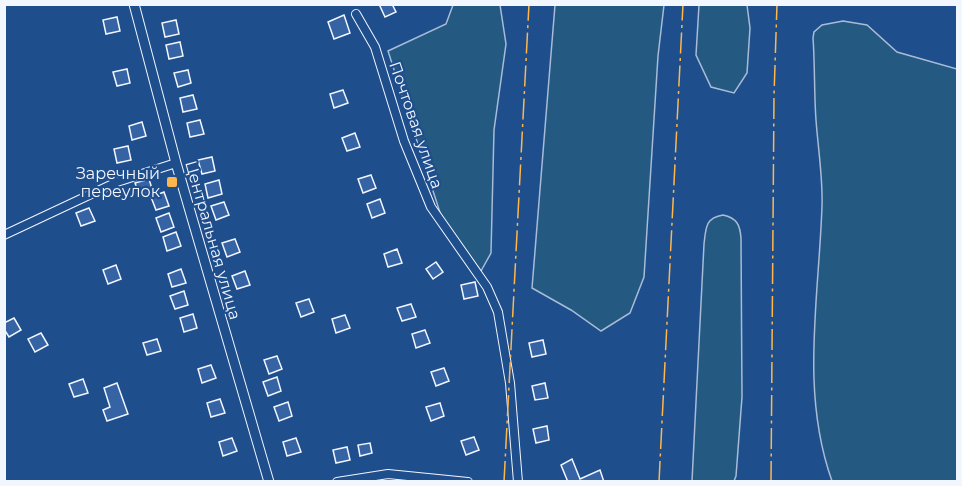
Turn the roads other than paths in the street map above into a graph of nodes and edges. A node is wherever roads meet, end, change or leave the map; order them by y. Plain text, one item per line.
1 (134, 4) edge
2 (356, 14) dead end
3 (176, 163) junction
4 (4, 235) edge
5 (269, 482) edge
6 (337, 482) edge
7 (468, 482) edge
8 (518, 482) edge

1 - 3 street, Центральная улица
2 - 8 street, Почтовая улица
3 - 4 street
3 - 5 street, Центральная улица
6 - 7 street

